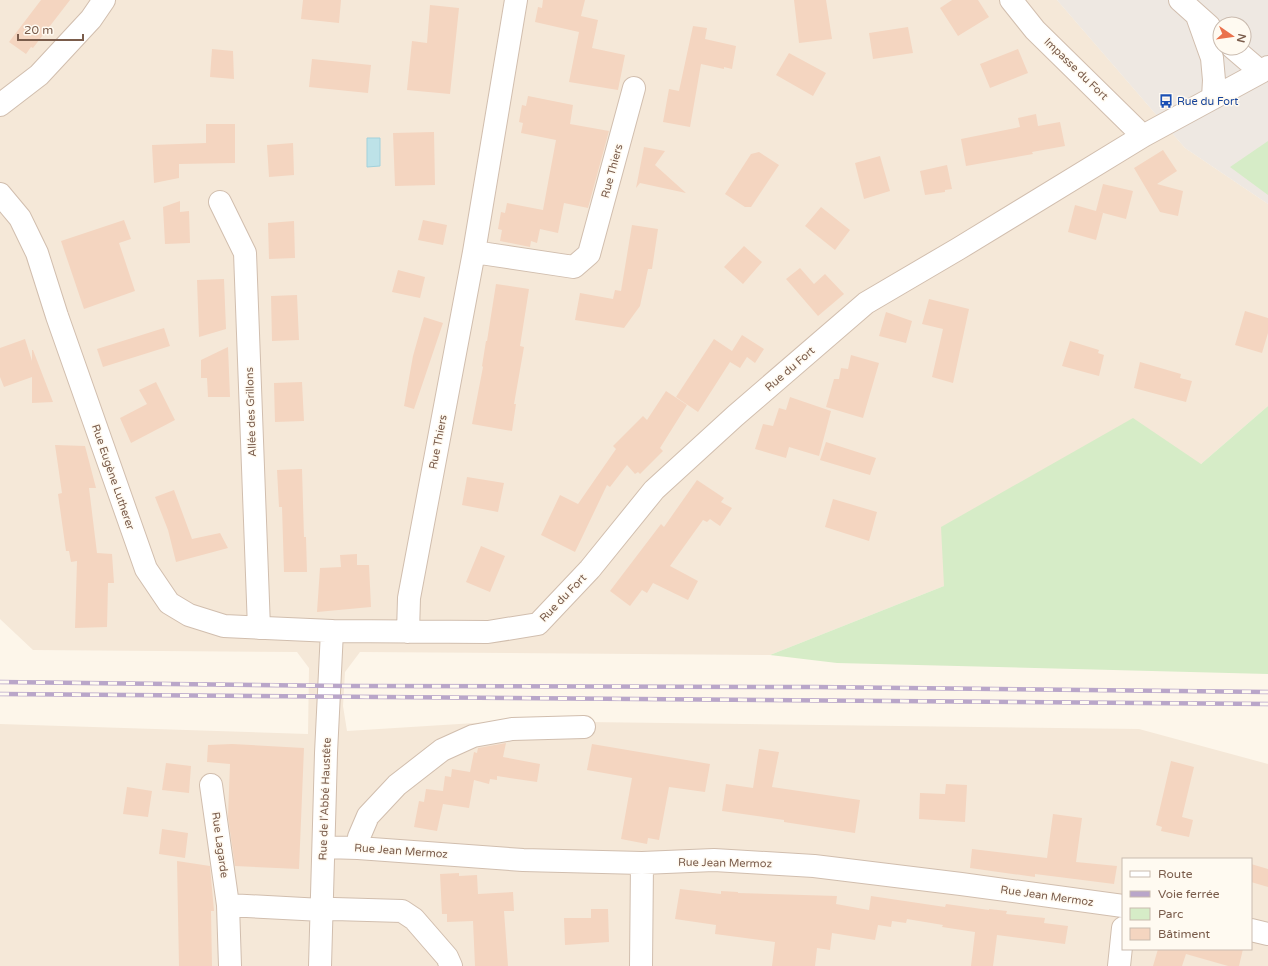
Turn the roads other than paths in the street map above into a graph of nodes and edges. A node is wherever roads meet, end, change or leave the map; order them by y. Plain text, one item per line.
1 (104, 0) edge
2 (516, 0) edge
3 (1011, 0) edge
4 (1180, 0) edge
5 (1197, 16) junction
6 (1212, 29) edge
7 (1244, 56) edge
8 (1264, 70) edge
9 (634, 88) dead end
10 (1213, 98) junction
11 (0, 105) edge
12 (1143, 136) junction
13 (0, 194) edge
14 (220, 202) dead end
15 (474, 252) junction
16 (259, 628) junction
17 (332, 631) junction
18 (408, 632) junction
19 (584, 727) dead end
20 (212, 785) dead end
21 (324, 847) junction
22 (358, 848) junction
23 (642, 863) junction
24 (228, 904) junction
25 (1122, 906) edge
26 (322, 910) junction
27 (1252, 930) edge
28 (1268, 934) edge
29 (1122, 938) edge
30 (230, 966) edge
31 (320, 966) edge
32 (451, 966) edge
33 (642, 966) edge
34 (1119, 966) edge

1 - 11 street
2 - 15 street, Rue Thiers
3 - 12 street, Impasse du Fort
4 - 5 street
5 - 6 street
5 - 10 street
7 - 8 street
8 - 10 street, Rue du Fort
9 - 15 street, Rue Thiers
10 - 12 street, Rue du Fort
12 - 18 street, Rue du Fort
13 - 16 street, Rue Eugène Lutherer
14 - 16 street, Allée des Grillons
15 - 18 street, Rue Thiers
16 - 17 street, Rue Eugène Lutherer
17 - 18 street, Rue du Fort
17 - 21 street, Rue de l'Abbé Haustête
19 - 22 street
20 - 24 street, Rue Lagarde
21 - 22 street, Rue Jean Mermoz
21 - 26 street, Rue de l'Abbé Haustête
22 - 23 street, Rue Jean Mermoz
23 - 25 street, Rue Jean Mermoz
23 - 33 street
24 - 26 street
24 - 30 street, Rue Lagarde
26 - 31 street, Rue de l'Abbé Haustête
26 - 32 street
27 - 28 street
29 - 34 street

